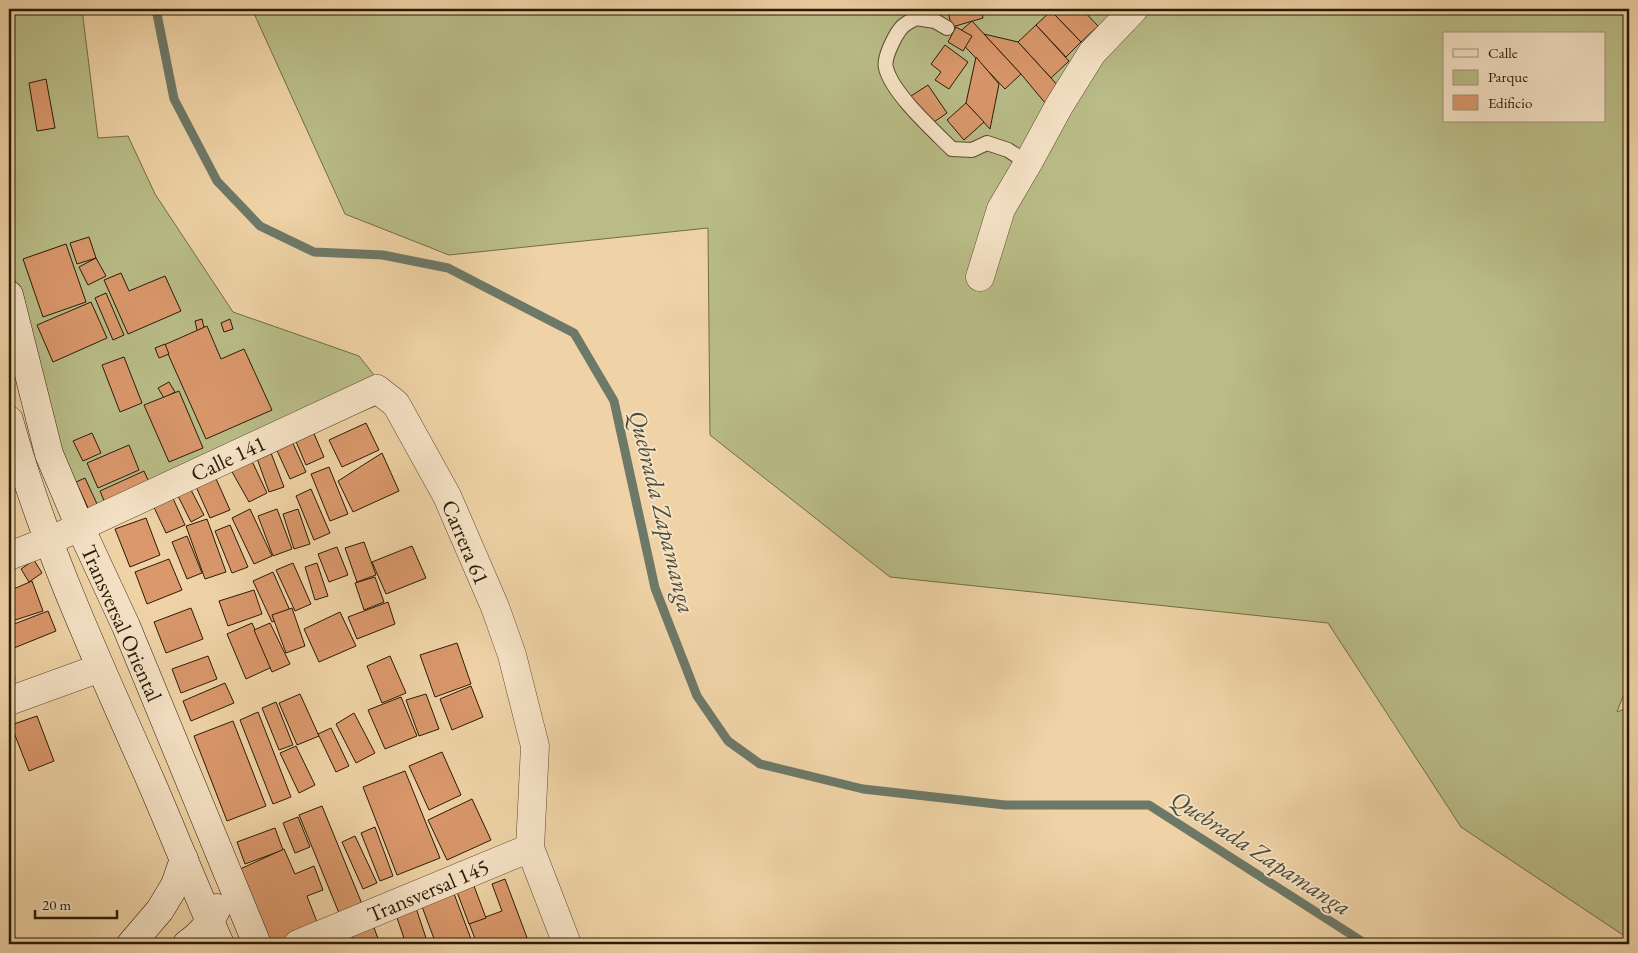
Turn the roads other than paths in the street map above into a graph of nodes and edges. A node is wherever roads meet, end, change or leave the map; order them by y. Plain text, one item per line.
1 (1134, 9) edge
2 (947, 28) dead end
3 (1028, 163) junction
4 (980, 277) dead end
5 (9, 295) edge
6 (377, 389) joint
7 (9, 420) edge
8 (80, 527) junction
9 (48, 542) junction
10 (9, 556) edge
11 (100, 668) junction
12 (9, 701) edge
13 (530, 848) junction
14 (184, 859) junction
15 (227, 870) junction
16 (215, 933) edge
17 (131, 944) edge
18 (187, 944) edge
19 (257, 944) edge
20 (298, 944) edge
21 (568, 944) edge

1 - 3 street
2 - 3 lane
3 - 4 street
5 - 8 street, Transversal Oriental
6 - 8 street, Calle 141
6 - 13 street, Carrera 61
7 - 9 street, Transversal Oriental
8 - 9 street, Calle 141
8 - 15 street, Transversal Oriental
9 - 10 street, Calle 141
9 - 11 street, Transversal Oriental
11 - 12 street
11 - 14 street, Transversal Oriental
13 - 20 street, Transversal 145
13 - 21 street
14 - 16 street, Transversal Oriental
14 - 17 street
15 - 16 street
15 - 19 street, Transversal Oriental
16 - 18 street

